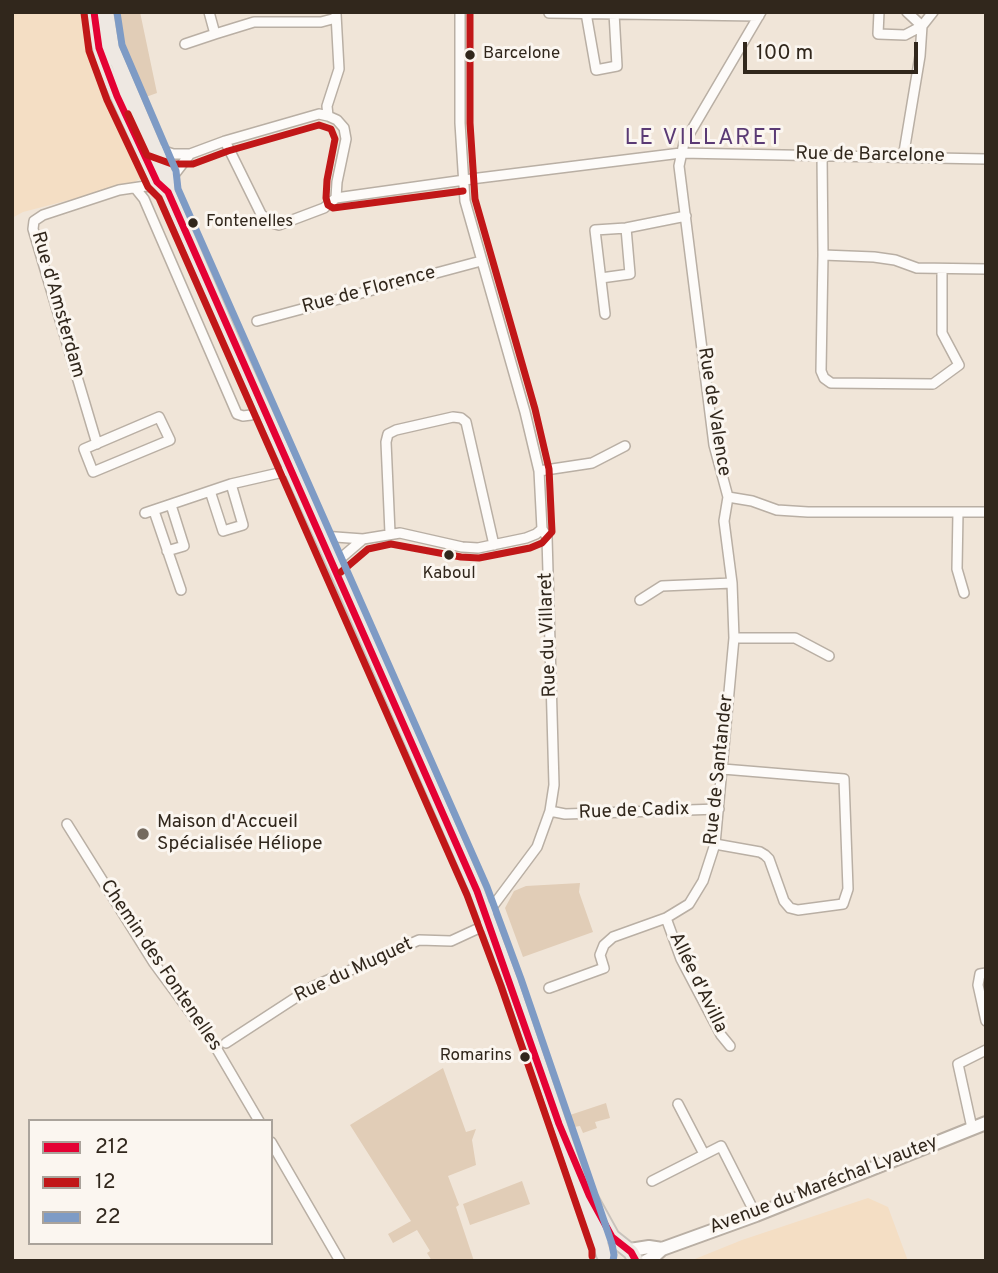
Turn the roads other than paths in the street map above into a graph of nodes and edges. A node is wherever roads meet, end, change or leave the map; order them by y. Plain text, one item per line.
1 (94, 12) edge
2 (106, 12) edge
3 (209, 12) edge
4 (460, 12) edge
5 (879, 12) edge
6 (907, 12) edge
7 (933, 12) edge
8 (549, 13) edge
9 (586, 13) edge
10 (614, 13) edge
11 (760, 14) edge
12 (336, 15) edge
13 (922, 26) junction
14 (215, 34) junction
15 (185, 44) dead end
16 (328, 116) junction
17 (225, 141) junction
18 (155, 148) junction
19 (681, 153) junction
20 (190, 154) junction
21 (822, 155) junction
22 (904, 158) junction
23 (986, 159) edge
24 (462, 181) junction
25 (168, 188) junction
26 (136, 189) junction
27 (336, 198) junction
28 (686, 216) junction
29 (626, 228) junction
30 (823, 256) junction
31 (481, 261) junction
32 (986, 269) edge
33 (942, 270) junction
34 (601, 278) junction
35 (604, 314) dead end
36 (257, 321) dead end
37 (264, 409) junction
38 (97, 444) junction
39 (625, 446) dead end
40 (292, 470) junction
41 (539, 471) junction
42 (230, 484) junction
43 (210, 491) junction
44 (728, 497) junction
45 (171, 505) junction
46 (958, 512) junction
47 (986, 512) edge
48 (542, 529) junction
49 (390, 533) junction
50 (322, 536) junction
51 (363, 539) junction
52 (494, 545) junction
53 (167, 551) junction
54 (334, 564) junction
55 (732, 583) junction
56 (181, 590) dead end
57 (964, 593) dead end
58 (640, 600) dead end
59 (734, 638) junction
60 (830, 656) dead end
61 (723, 769) junction
62 (719, 809) junction
63 (550, 811) junction
64 (67, 824) dead end
65 (715, 844) junction
66 (666, 918) junction
67 (488, 919) junction
68 (986, 973) edge
69 (549, 988) dead end
70 (986, 1021) edge
71 (226, 1043) dead end
72 (730, 1046) dead end
73 (986, 1050) edge
74 (678, 1104) dead end
75 (258, 1119) edge
76 (986, 1123) edge
77 (559, 1124) junction
78 (972, 1128) junction
79 (273, 1145) edge
80 (704, 1154) junction
81 (652, 1181) dead end
82 (756, 1215) junction
83 (662, 1248) junction
84 (630, 1253) edge
85 (602, 1259) edge
86 (340, 1261) edge
87 (646, 1261) edge

1 - 25 main road
2 - 18 main road
3 - 14 street
4 - 24 street, Rue du Villaret
5 - 13 street
6 - 13 street
7 - 13 street
8 - 9 street
9 - 10 street
9 - 10 street
10 - 11 street
11 - 19 street
12 - 14 street
12 - 16 street
13 - 22 street
14 - 15 street
16 - 17 street
16 - 27 street
17 - 20 street
17 - 27 street
18 - 20 street
18 - 25 main road
19 - 21 street, Rue de Barcelone
19 - 24 street, Rue de Barcelone
19 - 28 street, Rue de Valence
20 - 25 street
21 - 22 street, Rue de Barcelone
21 - 30 street
22 - 23 street, Rue de Barcelone
24 - 27 street, Rue de Barcelone
24 - 31 street, Rue du Villaret
25 - 26 street, Rue d'Amsterdam
25 - 37 main road
26 - 37 street
26 - 38 street, Rue d'Amsterdam
28 - 29 street
28 - 44 street, Rue de Valence
29 - 34 street
29 - 34 street
30 - 33 street
30 - 33 street
31 - 36 street, Rue de Florence
31 - 41 street, Rue du Villaret
32 - 33 street
34 - 35 street
37 - 40 main road
38 - 38 street, Rue d'Amsterdam
39 - 41 street
40 - 42 street
40 - 50 main road
41 - 48 street, Rue du Villaret
42 - 43 street
42 - 43 street
43 - 45 street
44 - 46 street, Rue de Valence
44 - 55 street, Rue de Santander
45 - 53 street
45 - 53 street
46 - 47 street, Rue de Valence
46 - 57 street
48 - 52 street
48 - 63 street, Rue du Villaret
49 - 51 street
49 - 52 street
49 - 52 street
50 - 51 street
50 - 54 main road
51 - 54 street
53 - 56 street
54 - 67 main road
55 - 58 street
55 - 59 street, Rue de Santander
59 - 60 street
59 - 61 street, Rue de Santander
61 - 62 street, Rue de Santander
61 - 65 street
62 - 63 street, Rue de Cadix
62 - 65 street, Rue de Santander
63 - 67 street, Rue du Villaret
64 - 75 street, Chemin des Fontenelles
65 - 66 street, Rue de Santander
66 - 69 street, Rue de Santander
66 - 72 street, Allée d'Avilla
67 - 71 street, Rue du Muguet
67 - 77 main road
68 - 70 street
73 - 78 street
74 - 80 street
76 - 78 street, Avenue du Maréchal Lyautey
77 - 84 main road
77 - 85 main road
78 - 82 street, Avenue du Maréchal Lyautey
79 - 86 street
80 - 81 street
80 - 82 street
82 - 83 street, Avenue du Maréchal Lyautey
83 - 84 street, Avenue du Maréchal Lyautey
83 - 87 street, Avenue du Maréchal Lyautey
84 - 85 main road

